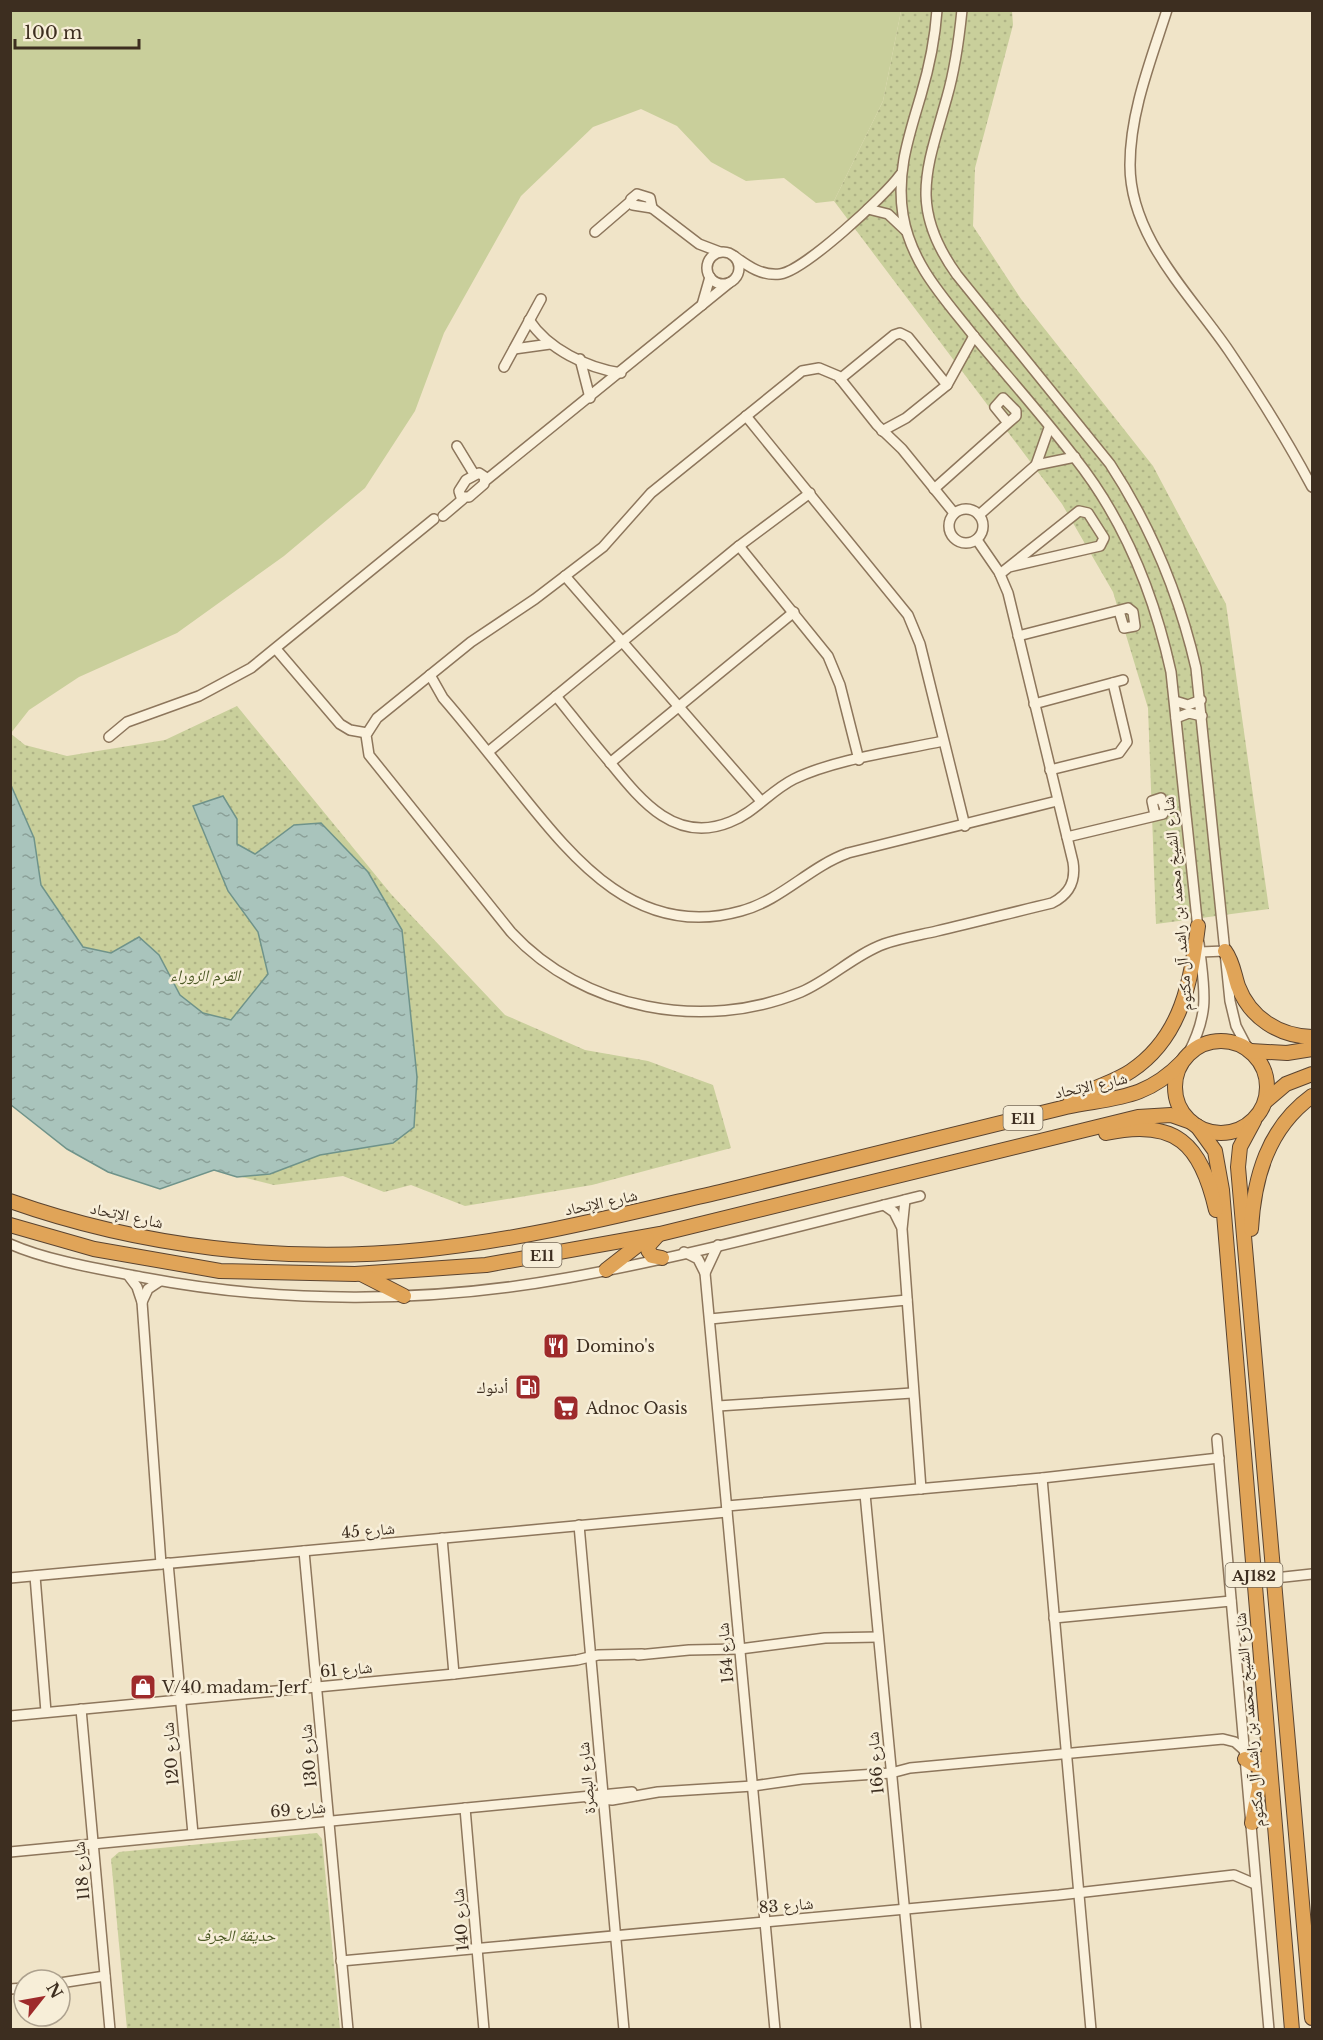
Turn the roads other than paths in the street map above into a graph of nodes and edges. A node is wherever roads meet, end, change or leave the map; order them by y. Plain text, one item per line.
1 (937, 10) edge
2 (962, 10) edge
3 (1167, 10) edge
4 (900, 175) junction
5 (868, 208) junction
6 (596, 232) dead end
7 (907, 232) junction
8 (699, 244) junction
9 (720, 252) junction
10 (734, 256) junction
11 (708, 263) junction
12 (758, 271) junction
13 (710, 277) junction
14 (732, 281) junction
15 (540, 299) dead end
16 (702, 307) junction
17 (530, 320) junction
18 (974, 336) junction
19 (550, 344) junction
20 (514, 349) junction
21 (580, 359) junction
22 (504, 367) dead end
23 (621, 373) junction
24 (840, 379) junction
25 (947, 385) junction
26 (590, 398) junction
27 (746, 416) junction
28 (1008, 423) dead end
29 (1049, 428) junction
30 (882, 431) junction
31 (457, 446) dead end
32 (1075, 457) junction
33 (1036, 465) junction
34 (474, 474) junction
35 (485, 481) junction
36 (1312, 487) edge
37 (934, 489) junction
38 (810, 493) junction
39 (463, 499) junction
40 (954, 513) junction
41 (979, 515) junction
42 (977, 540) junction
43 (739, 546) junction
44 (1009, 567) junction
45 (1000, 574) junction
46 (565, 576) junction
47 (1119, 611) dead end
48 (794, 612) junction
49 (1018, 636) junction
50 (621, 643) junction
51 (276, 649) junction
52 (430, 675) junction
53 (556, 696) junction
54 (1201, 700) junction
55 (1175, 701) junction
56 (1034, 704) junction
57 (681, 705) junction
58 (1202, 716) junction
59 (1176, 718) junction
60 (367, 733) junction
61 (109, 737) dead end
62 (943, 741) junction
63 (488, 752) junction
64 (860, 760) junction
65 (610, 763) junction
66 (1050, 770) junction
67 (761, 801) junction
68 (1057, 801) junction
69 (1155, 815) dead end
70 (965, 826) junction
71 (1067, 837) junction
72 (1198, 926) junction
73 (1200, 951) junction
74 (1225, 951) junction
75 (1312, 1037) edge
76 (1312, 1048) edge
77 (1250, 1050) junction
78 (1185, 1058) junction
79 (1312, 1074) edge
80 (1312, 1096) edge
81 (1266, 1101) junction
82 (1066, 1107) junction
83 (1254, 1120) junction
84 (1194, 1124) junction
85 (1065, 1132) junction
86 (920, 1196) dead end
87 (905, 1200) junction
88 (10, 1201) edge
89 (884, 1205) junction
90 (10, 1225) edge
91 (902, 1229) junction
92 (654, 1235) junction
93 (10, 1244) edge
94 (718, 1245) junction
95 (1226, 1245) junction
96 (684, 1252) junction
97 (662, 1258) junction
98 (606, 1270) junction
99 (1248, 1270) junction
100 (705, 1273) junction
101 (355, 1274) junction
102 (128, 1275) junction
103 (160, 1281) junction
104 (404, 1296) junction
105 (907, 1300) junction
106 (142, 1302) junction
107 (710, 1319) junction
108 (912, 1394) junction
109 (718, 1406) junction
110 (1217, 1439) dead end
111 (1219, 1458) junction
112 (1042, 1478) junction
113 (921, 1489) junction
114 (865, 1494) junction
115 (727, 1509) junction
116 (579, 1525) junction
117 (442, 1538) junction
118 (304, 1551) junction
119 (164, 1564) junction
120 (1312, 1574) edge
121 (35, 1576) junction
122 (10, 1578) edge
123 (1275, 1578) junction
124 (1231, 1601) junction
125 (1054, 1618) junction
126 (878, 1633) junction
127 (740, 1645) junction
128 (591, 1659) junction
129 (454, 1674) junction
130 (1262, 1677) junction
131 (317, 1687) junction
132 (180, 1700) junction
133 (81, 1709) junction
134 (46, 1712) junction
135 (10, 1716) edge
136 (1242, 1726) junction
137 (1223, 1739) junction
138 (1067, 1754) junction
139 (1244, 1754) junction
140 (1260, 1761) junction
141 (891, 1770) junction
142 (753, 1783) junction
143 (603, 1797) junction
144 (465, 1808) junction
145 (329, 1821) junction
146 (1252, 1823) junction
147 (193, 1834) junction
148 (93, 1844) junction
149 (10, 1851) edge
150 (1254, 1862) junction
151 (1234, 1875) junction
152 (1255, 1884) junction
153 (1079, 1893) junction
154 (904, 1909) junction
155 (765, 1922) junction
156 (615, 1936) junction
157 (477, 1948) junction
158 (342, 1960) junction
159 (105, 1979) junction
160 (72, 1982) edge
161 (1312, 2018) edge
162 (110, 2030) edge
163 (348, 2030) edge
164 (484, 2030) edge
165 (624, 2030) edge
166 (775, 2030) edge
167 (916, 2030) edge
168 (1091, 2030) edge
169 (1269, 2030) edge
170 (1292, 2030) edge

1 - 4 street
2 - 54 street
3 - 36 street
4 - 5 street
4 - 7 street
5 - 7 street
5 - 12 street
6 - 8 street
7 - 18 street, شارع الشيخ محمد بن راشد آل مكتوم
8 - 9 street
8 - 11 street
9 - 10 street
9 - 11 street
10 - 12 street
10 - 14 street
11 - 13 street
12 - 14 street
13 - 14 street
13 - 16 street
14 - 16 street
15 - 17 street
16 - 23 street
17 - 19 street
17 - 20 street
18 - 25 street
18 - 29 street, شارع الشيخ محمد بن راشد آل مكتوم
19 - 20 street
19 - 21 street
20 - 22 street
21 - 23 street
21 - 26 street
23 - 26 street
24 - 25 street
24 - 27 street
24 - 30 street
25 - 30 street
26 - 35 street
27 - 38 street
27 - 46 street
28 - 37 street
29 - 32 street, شارع الشيخ محمد بن راشد آل مكتوم
29 - 33 street
30 - 37 street
31 - 34 street
32 - 33 street
32 - 55 street, شارع الشيخ محمد بن راشد آل مكتوم
33 - 41 street
34 - 35 street
34 - 39 street
35 - 39 street
37 - 40 street
38 - 43 street
38 - 62 street
39 - 51 street
40 - 41 street
40 - 42 street
41 - 42 street
42 - 45 street
43 - 48 street
43 - 50 street
44 - 44 street
44 - 45 street
45 - 49 street
46 - 50 street
46 - 52 street
47 - 49 street
48 - 57 street
48 - 64 street
49 - 56 street
50 - 53 street
50 - 57 street
51 - 60 street
51 - 61 street
52 - 60 street
52 - 63 street
53 - 63 street
53 - 65 street
54 - 55 street
54 - 58 street
55 - 59 street, شارع الشيخ محمد بن راشد آل مكتوم
56 - 66 street
56 - 66 street
57 - 65 street
57 - 67 street
58 - 59 street
58 - 74 street
59 - 72 street, شارع الشيخ محمد بن راشد آل مكتوم
60 - 71 street
62 - 64 street
62 - 70 street
63 - 70 street
64 - 67 street
65 - 67 street
66 - 68 street
68 - 70 street
68 - 71 street
69 - 71 street
72 - 73 street, شارع الشيخ محمد بن راشد آل مكتوم
72 - 82 highway
73 - 74 street
73 - 78 street, شارع الشيخ محمد بن راشد آل مكتوم
74 - 75 highway
74 - 77 street
76 - 77 highway
77 - 78 highway
77 - 81 highway
78 - 82 highway, شارع الإتحاد / E11
78 - 84 highway
79 - 81 highway
80 - 99 highway
81 - 83 highway
82 - 88 highway, شارع الإتحاد / E11
83 - 84 highway
83 - 99 highway, AJ182
84 - 85 highway, E11
84 - 95 highway, شارع الشيخ محمد بن راشد آل مكتوم / AJ182
85 - 92 highway, E11
85 - 95 highway
86 - 87 street
87 - 89 street
87 - 91 street
89 - 91 street
89 - 94 street
90 - 101 highway, E11
91 - 105 street
92 - 97 highway
92 - 98 highway
92 - 101 highway, E11
93 - 102 street
94 - 96 street
94 - 100 street
95 - 130 highway, شارع الشيخ محمد بن راشد آل مكتوم / AJ182
96 - 97 street
96 - 100 street
97 - 98 street
98 - 104 street
99 - 123 highway, AJ182
100 - 107 street, شارع 154
101 - 104 highway
102 - 103 street
102 - 106 street, شارع 120
103 - 104 street
103 - 106 street
105 - 107 street
105 - 108 street
106 - 119 street, شارع 120
107 - 109 street, شارع 154
108 - 109 street
108 - 113 street
109 - 115 street, شارع 154
110 - 111 street
111 - 112 street, شارع 45
111 - 124 street
112 - 113 street, شارع 45
112 - 125 street
113 - 114 street, شارع 45
114 - 115 street, شارع 45
114 - 126 street, شارع 166
115 - 116 street, شارع 45
115 - 127 street, شارع 154
116 - 117 street, شارع 45
116 - 128 street, شارع البصرة
117 - 118 street, شارع 45
117 - 129 street
118 - 119 street, شارع 45
118 - 131 street, شارع 130
119 - 121 street, شارع 45
119 - 132 street, شارع 120
120 - 123 street
121 - 122 street, شارع 45
121 - 134 street
123 - 161 highway, AJ182
124 - 125 street
124 - 136 street
125 - 138 street
126 - 127 street, شارع 61
126 - 141 street, شارع 166
127 - 128 street, شارع 61
127 - 142 street, شارع 154
128 - 129 street, شارع 61
128 - 143 street, شارع البصرة
129 - 131 street, شارع 61
130 - 140 highway
130 - 170 highway, شارع الشيخ محمد بن راشد آل مكتوم / AJ182
131 - 132 street, شارع 61
131 - 145 street, شارع 130
132 - 133 street, شارع 61
132 - 147 street, شارع 120
133 - 134 street, شارع 61
133 - 148 street, شارع 118
134 - 135 street, شارع 61
136 - 137 street
136 - 139 street
137 - 138 street, شارع 69
137 - 139 street
138 - 141 street, شارع 69
138 - 153 street
139 - 140 highway
139 - 146 street
140 - 146 highway
141 - 142 street, شارع 69
141 - 154 street, شارع 166
142 - 143 street, شارع 69
142 - 155 street, شارع 154
143 - 144 street, شارع 69
143 - 156 street, شارع البصرة
144 - 145 street, شارع 69
144 - 157 street, شارع 140
145 - 147 street, شارع 69
145 - 158 street, شارع 130
146 - 150 street
147 - 148 street, شارع 69
148 - 149 street, شارع 69
148 - 159 street, شارع 118
150 - 151 street, شارع 83
150 - 152 street
151 - 152 street, شارع 83
151 - 153 street, شارع 83
152 - 169 street
153 - 154 street, شارع 83
153 - 168 street
154 - 155 street, شارع 83
154 - 167 street, شارع 166
155 - 156 street, شارع 83
155 - 166 street, شارع 154
156 - 157 street, شارع 83
156 - 165 street, شارع البصرة
157 - 158 street, شارع 83
157 - 164 street, شارع 140
158 - 163 street, شارع 130
159 - 160 street
159 - 162 street, شارع 118

